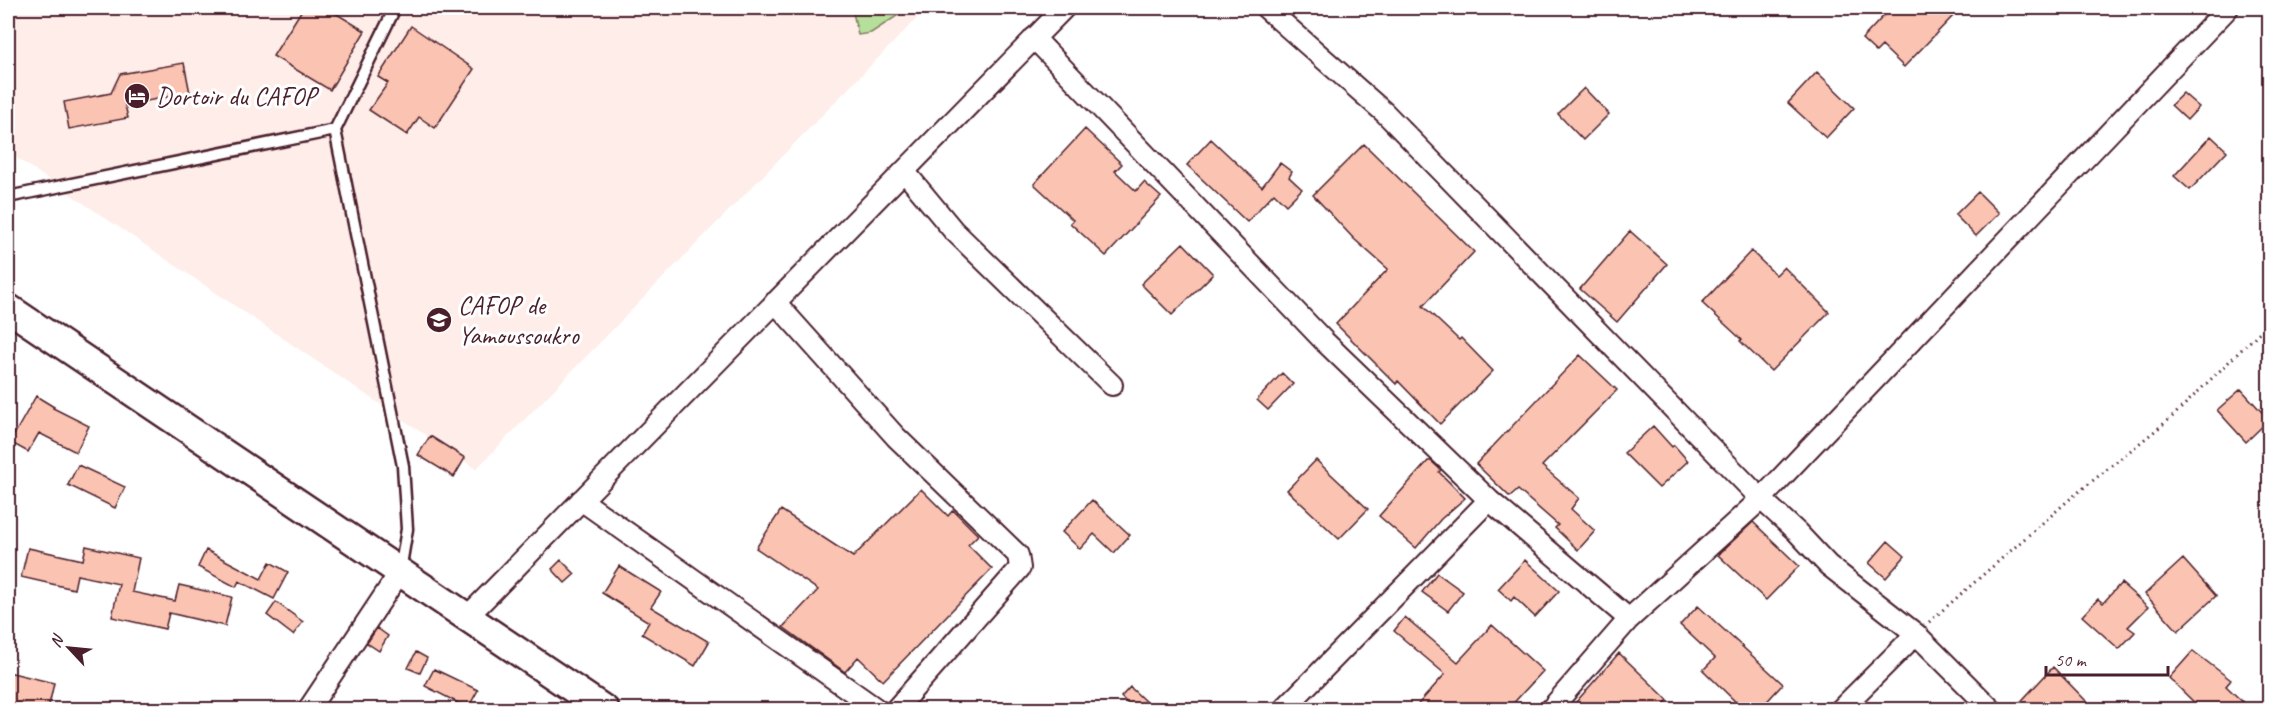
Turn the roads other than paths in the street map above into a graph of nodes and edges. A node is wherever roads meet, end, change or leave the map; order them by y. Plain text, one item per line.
1 (395, 8) edge
2 (1064, 8) edge
3 (1266, 8) edge
4 (2228, 8) edge
5 (1034, 38) junction
6 (335, 130) junction
7 (904, 171) junction
8 (8, 197) edge
9 (776, 302) junction
10 (8, 308) edge
11 (1112, 385) dead end
12 (1761, 499) junction
13 (1489, 500) junction
14 (581, 501) junction
15 (400, 572) junction
16 (467, 617) junction
17 (1629, 619) junction
18 (1916, 634) junction
19 (308, 710) edge
20 (606, 710) edge
21 (878, 710) edge
22 (895, 710) edge
23 (1283, 710) edge
24 (1550, 710) edge
25 (1840, 710) edge
26 (1992, 710) edge

1 - 6 lane
2 - 5 street
3 - 12 street
4 - 12 street
5 - 7 street
5 - 13 street
6 - 8 lane
6 - 15 lane
7 - 9 street
7 - 11 street
9 - 14 street
9 - 22 street
10 - 15 street
12 - 17 street
12 - 18 street
13 - 17 street
13 - 23 street
14 - 16 street
14 - 21 street
15 - 16 street
15 - 19 street
16 - 20 street
17 - 24 street
18 - 25 street
18 - 26 street

